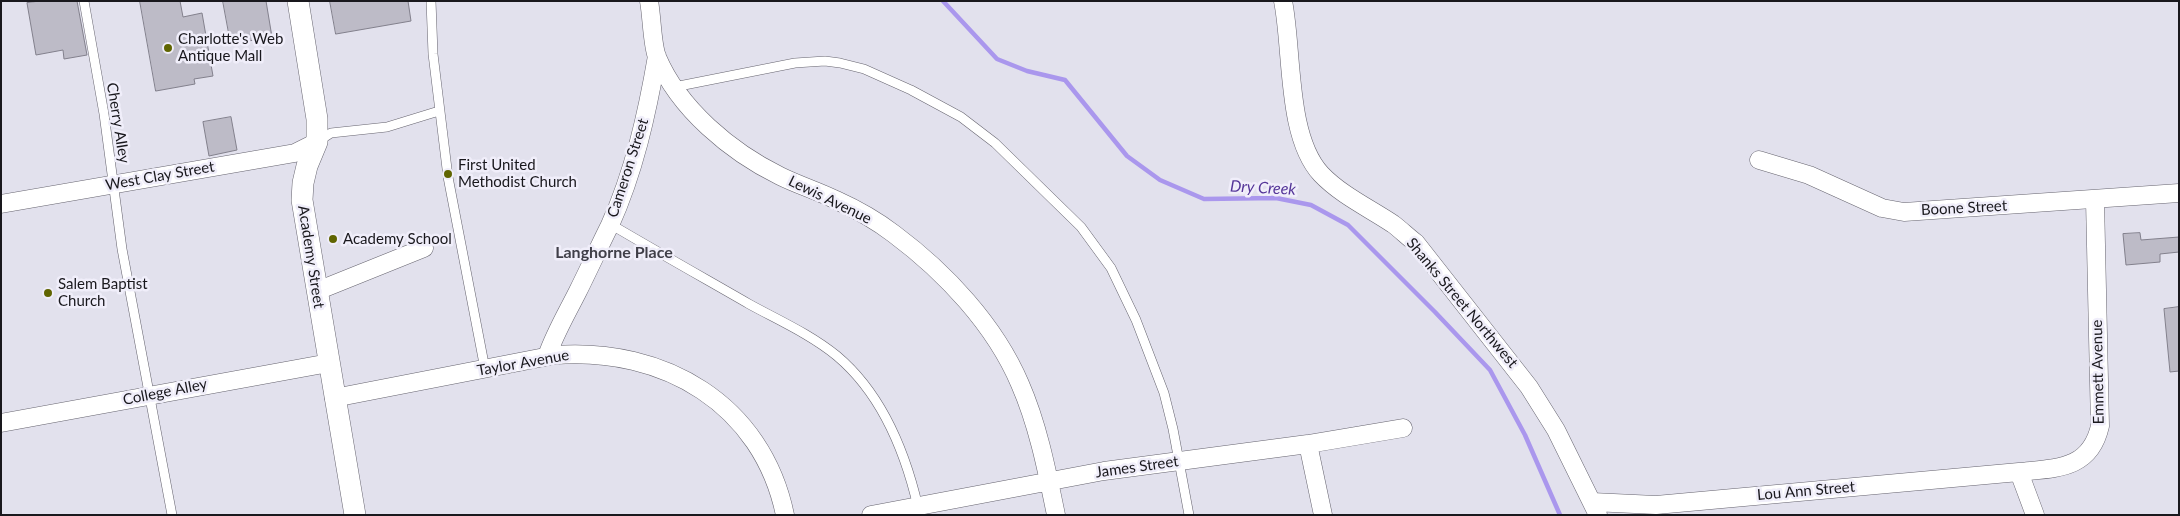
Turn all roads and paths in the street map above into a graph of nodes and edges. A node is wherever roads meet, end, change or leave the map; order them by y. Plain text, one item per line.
1 (84, 1) edge
2 (298, 1) edge
3 (431, 1) edge
4 (649, 1) edge
5 (1283, 1) edge
6 (657, 56) junction
7 (674, 87) junction
8 (440, 111) junction
9 (317, 142) junction
10 (1759, 160) dead end
11 (114, 184) junction
12 (2179, 193) edge
13 (2094, 200) junction
14 (1, 204) edge
15 (610, 224) junction
16 (424, 248) dead end
17 (317, 291) junction
18 (547, 356) junction
19 (329, 363) junction
20 (486, 369) junction
21 (149, 395) junction
22 (334, 398) junction
23 (1, 423) edge
24 (1404, 428) dead end
25 (1308, 444) junction
26 (1180, 461) junction
27 (2019, 472) junction
28 (1049, 481) junction
29 (1595, 508) edge
30 (918, 510) edge
31 (353, 514) edge
32 (172, 515) edge
33 (784, 515) edge
34 (871, 515) edge
35 (1056, 515) edge
36 (1190, 515) edge
37 (1323, 515) edge
38 (2035, 515) edge

1 - 11 lane, Cherry Alley
2 - 9 street, Academy Street
3 - 8 lane
4 - 6 street, Lewis Avenue
5 - 29 street, Shanks Street Northwest
6 - 7 street, Lewis Avenue
6 - 15 street, Cameron Street
7 - 26 lane
7 - 28 street, Lewis Avenue
8 - 9 lane
8 - 20 lane
9 - 11 street, West Clay Street
9 - 17 street, Academy Street
10 - 13 street, Boone Street
11 - 14 street, West Clay Street
11 - 21 lane, Cherry Alley
12 - 13 street, Boone Street
13 - 27 street, Emmett Avenue
15 - 18 street, Cameron Street
15 - 30 lane
16 - 17 street
17 - 19 street, Academy Street
18 - 20 street, Taylor Avenue
18 - 33 street, Taylor Avenue
19 - 21 street, College Alley
19 - 22 street, Academy Street
20 - 22 street, Taylor Avenue
21 - 23 street, College Alley
21 - 32 lane, Cherry Alley
22 - 31 street, Academy Street
24 - 25 street, James Street
25 - 26 street, James Street
25 - 37 street
26 - 28 street, James Street
26 - 36 lane
27 - 29 street, Lou Ann Street
27 - 38 street
28 - 30 street, James Street
28 - 35 street, Lewis Avenue
30 - 34 street, James Street

